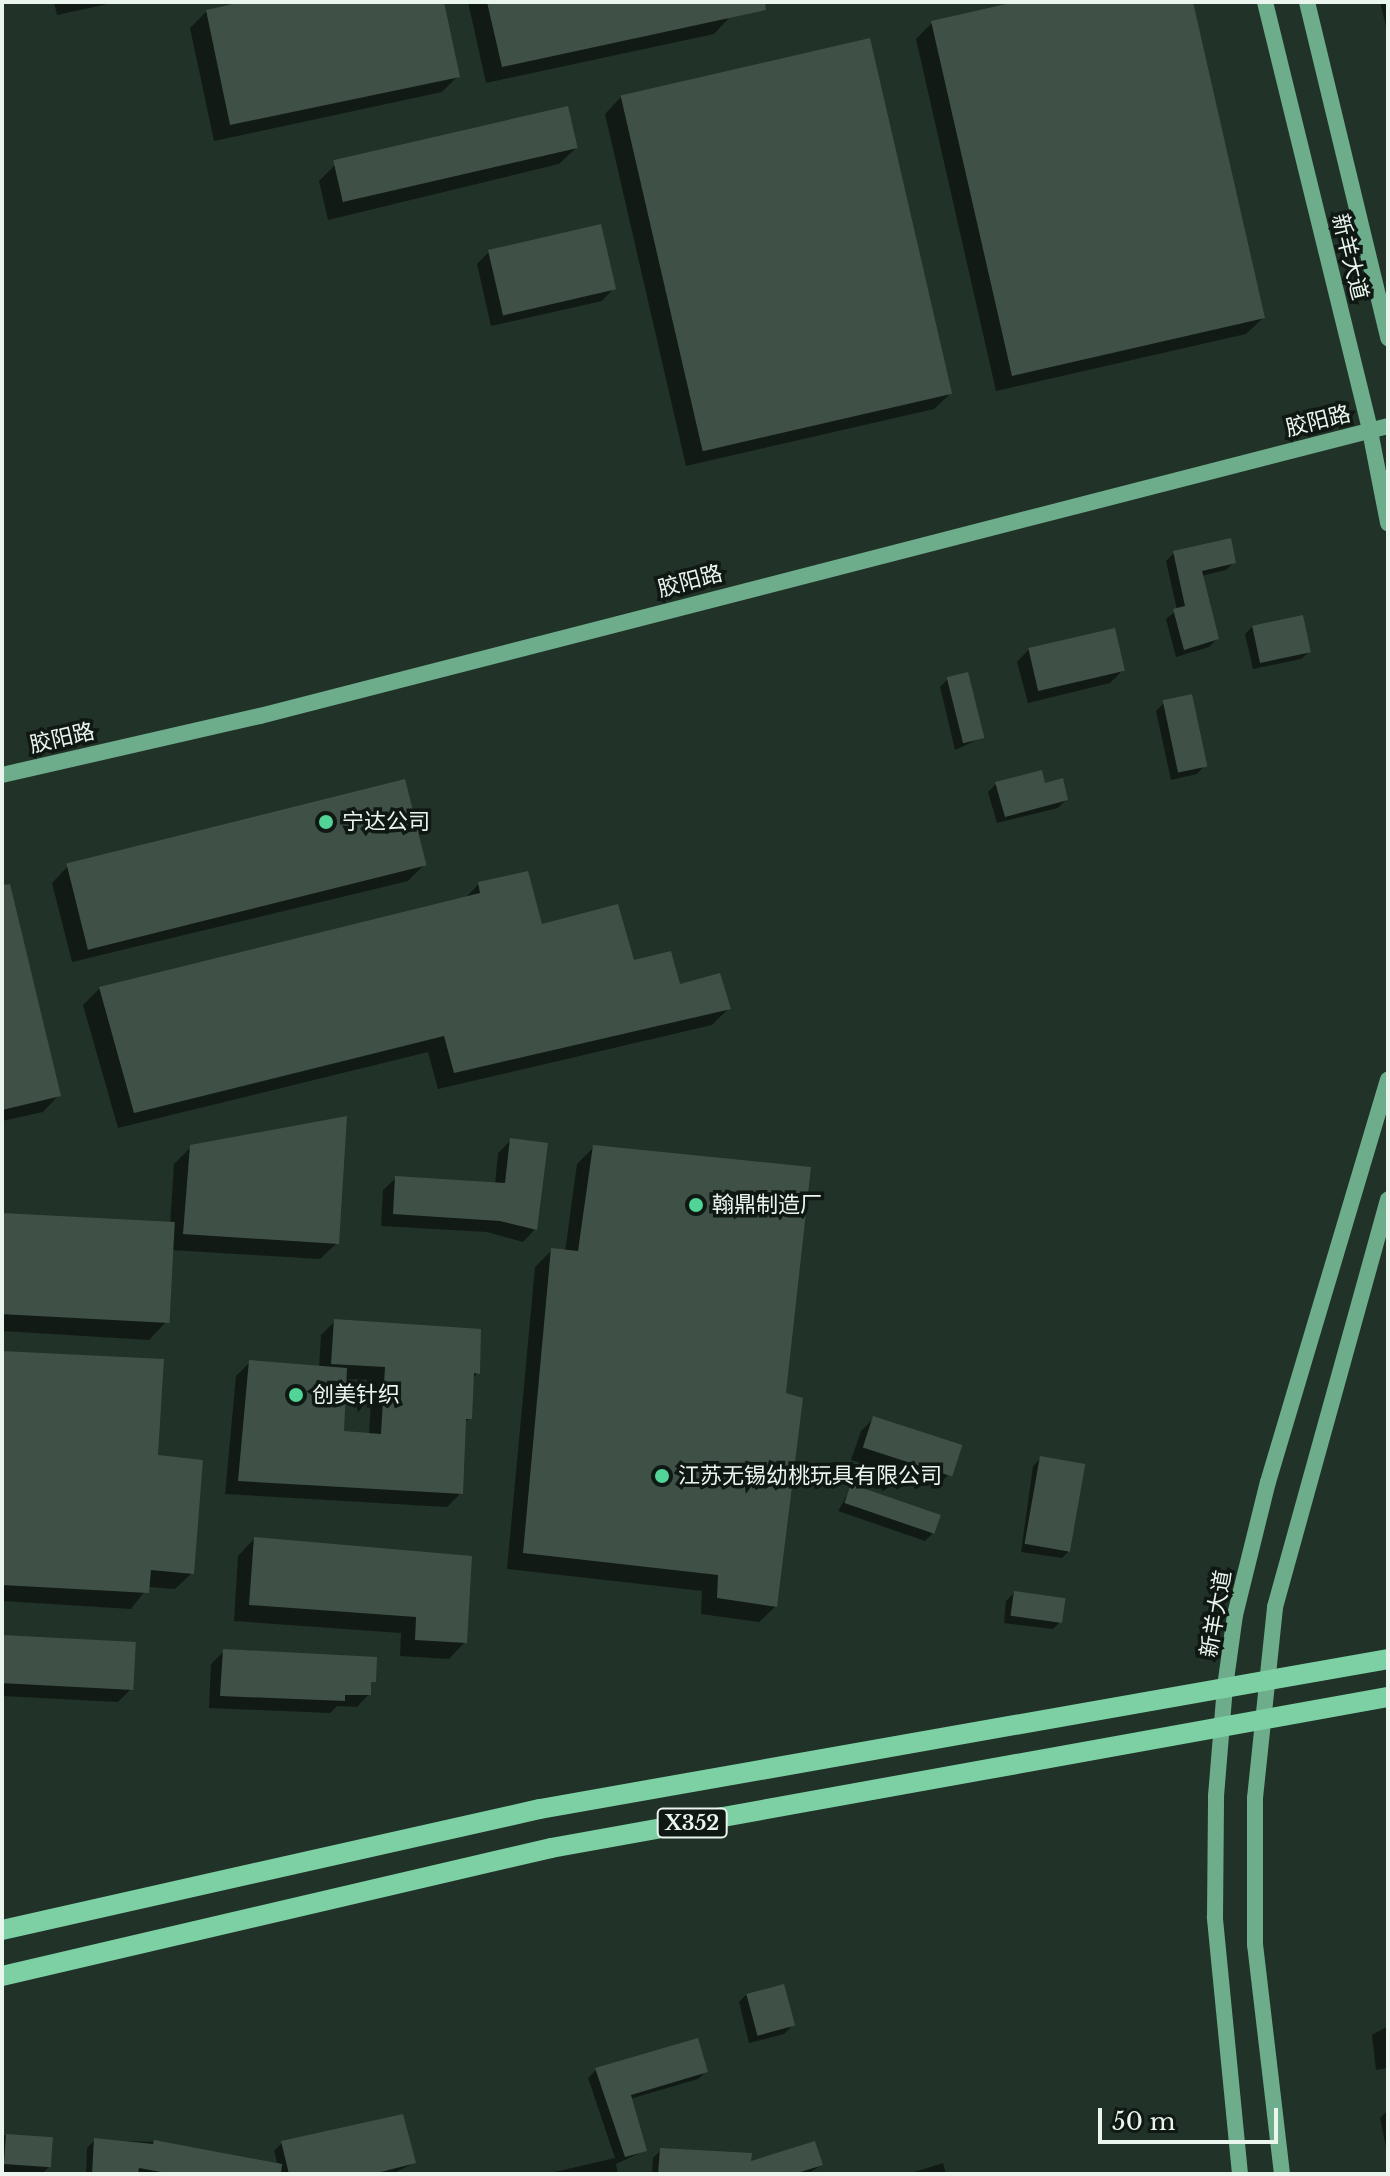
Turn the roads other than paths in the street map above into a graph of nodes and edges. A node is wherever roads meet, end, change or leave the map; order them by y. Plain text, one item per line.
1 (1265, 2) edge
2 (1307, 2) edge
3 (1388, 338) edge
4 (1388, 426) edge
5 (1370, 431) junction
6 (1388, 523) edge
7 (2, 775) edge
8 (1388, 1080) edge
9 (1388, 1199) edge
10 (1388, 1659) edge
11 (1267, 1681) junction
12 (1225, 1687) junction
13 (1388, 1697) edge
14 (1263, 1718) junction
15 (1221, 1726) junction
16 (2, 1930) edge
17 (2, 1976) edge
18 (1240, 2174) edge
19 (1282, 2174) edge

1 - 5 main road, 新羊大道
2 - 3 main road, 新羊大道
4 - 5 main road, 胶阳路
5 - 6 main road, 新羊大道
5 - 7 main road, 胶阳路
8 - 12 main road, 新羊大道
9 - 11 main road
10 - 11 main road, X352
11 - 12 main road, X352
11 - 14 main road
12 - 15 main road, 新羊大道
12 - 16 main road, X352
13 - 14 main road, X352
14 - 15 main road, X352
14 - 19 main road
15 - 17 main road, X352
15 - 18 main road, 新羊大道

